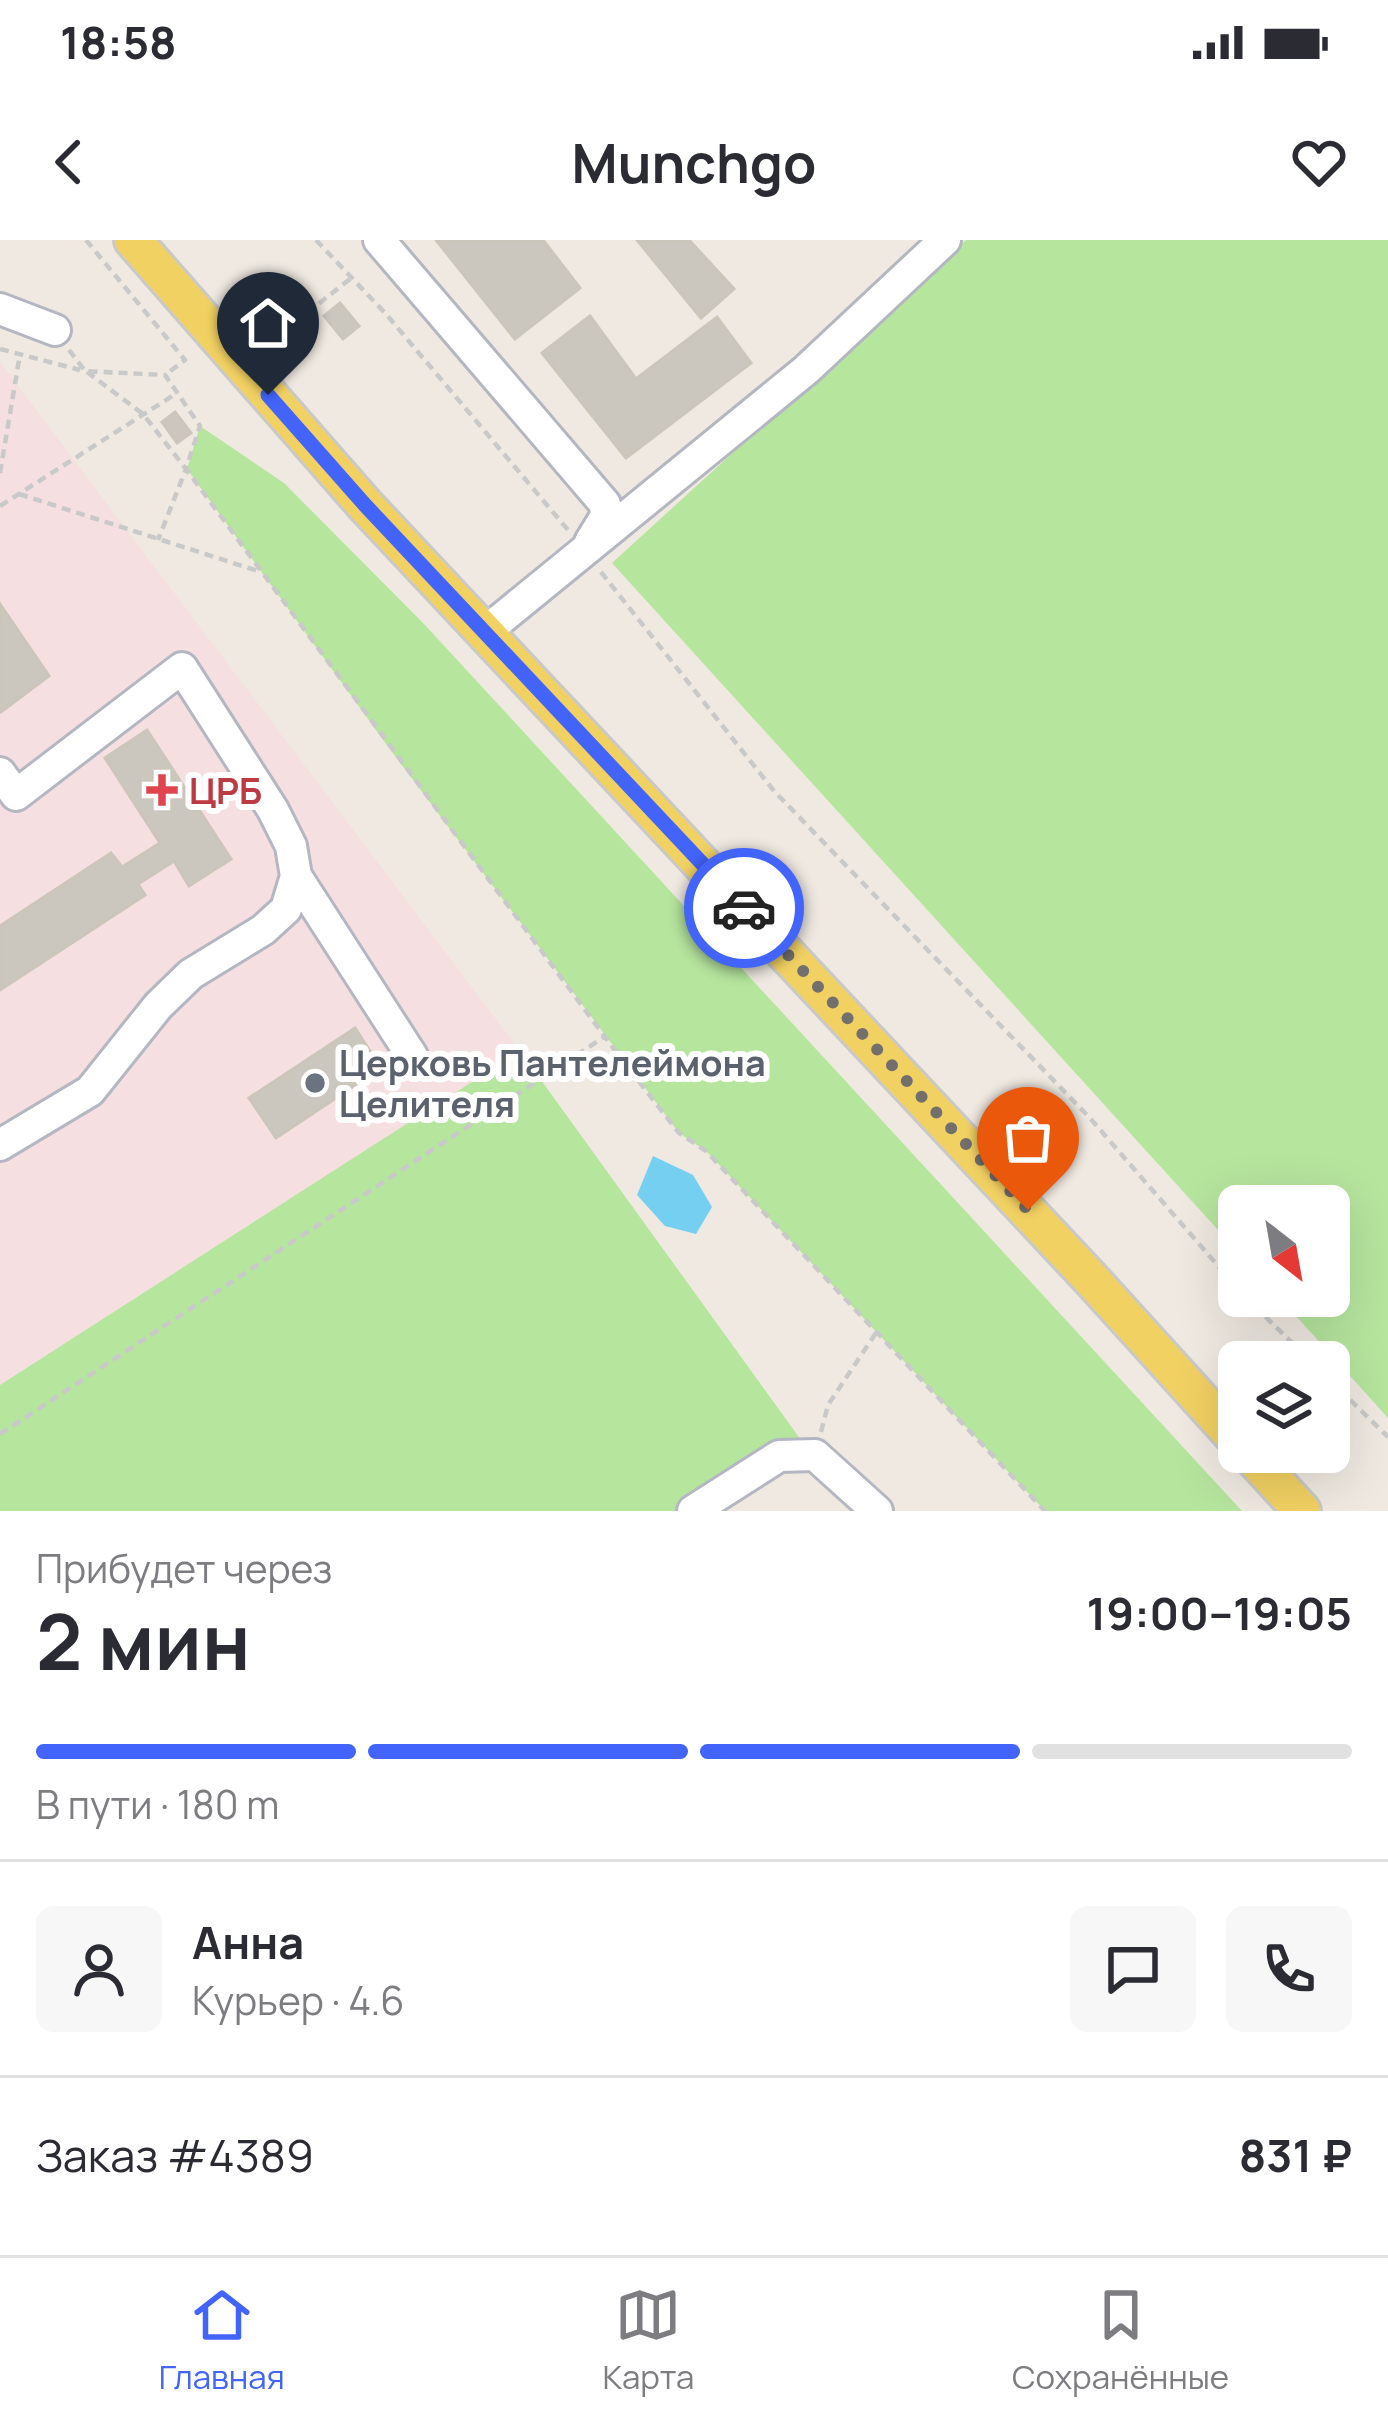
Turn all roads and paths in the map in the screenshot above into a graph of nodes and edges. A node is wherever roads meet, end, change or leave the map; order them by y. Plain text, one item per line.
1 (86, 240) edge
2 (133, 240) edge
3 (316, 240) edge
4 (379, 240) edge
5 (945, 240) edge
6 (352, 278) junction
7 (247, 308) dead end
8 (0, 309) edge
9 (55, 330) joint
10 (0, 349) edge
11 (20, 354) junction
12 (82, 370) junction
13 (165, 375) junction
14 (177, 393) junction
15 (143, 414) junction
16 (187, 469) junction
17 (0, 473) edge
18 (19, 494) junction
19 (0, 506) edge
20 (158, 540) junction
21 (585, 552) junction
22 (261, 572) junction
23 (484, 632) junction
24 (5, 792) edge
25 (296, 876) junction
26 (604, 1037) junction
27 (412, 1056) dead end
28 (0, 1145) edge
29 (1218, 1266) edge
30 (1266, 1317) edge
31 (876, 1333) junction
32 (1291, 1341) edge
33 (1350, 1399) edge
34 (1218, 1419) edge
35 (0, 1434) edge
36 (1388, 1436) edge
37 (815, 1455) junction
38 (1267, 1473) edge
39 (693, 1511) edge
40 (877, 1511) edge
41 (1045, 1511) edge
42 (1302, 1511) edge

1 - 13 path
2 - 23 main road
3 - 6 path
4 - 21 street
5 - 21 street
6 - 7 path
6 - 21 path
8 - 9 street
9 - 12 path
10 - 11 path
11 - 12 path
11 - 17 path
12 - 13 path
12 - 15 path
13 - 14 path
14 - 15 path
14 - 16 path
15 - 16 path
15 - 18 path
16 - 20 path
16 - 22 path
18 - 19 path
18 - 20 path
20 - 22 path
21 - 23 street
21 - 29 path
22 - 26 path
23 - 34 main road
24 - 25 street
25 - 27 street
25 - 28 street
26 - 31 path
26 - 35 path
30 - 32 path
31 - 37 path
31 - 41 path
33 - 36 path
37 - 39 street
37 - 40 street
38 - 42 main road

